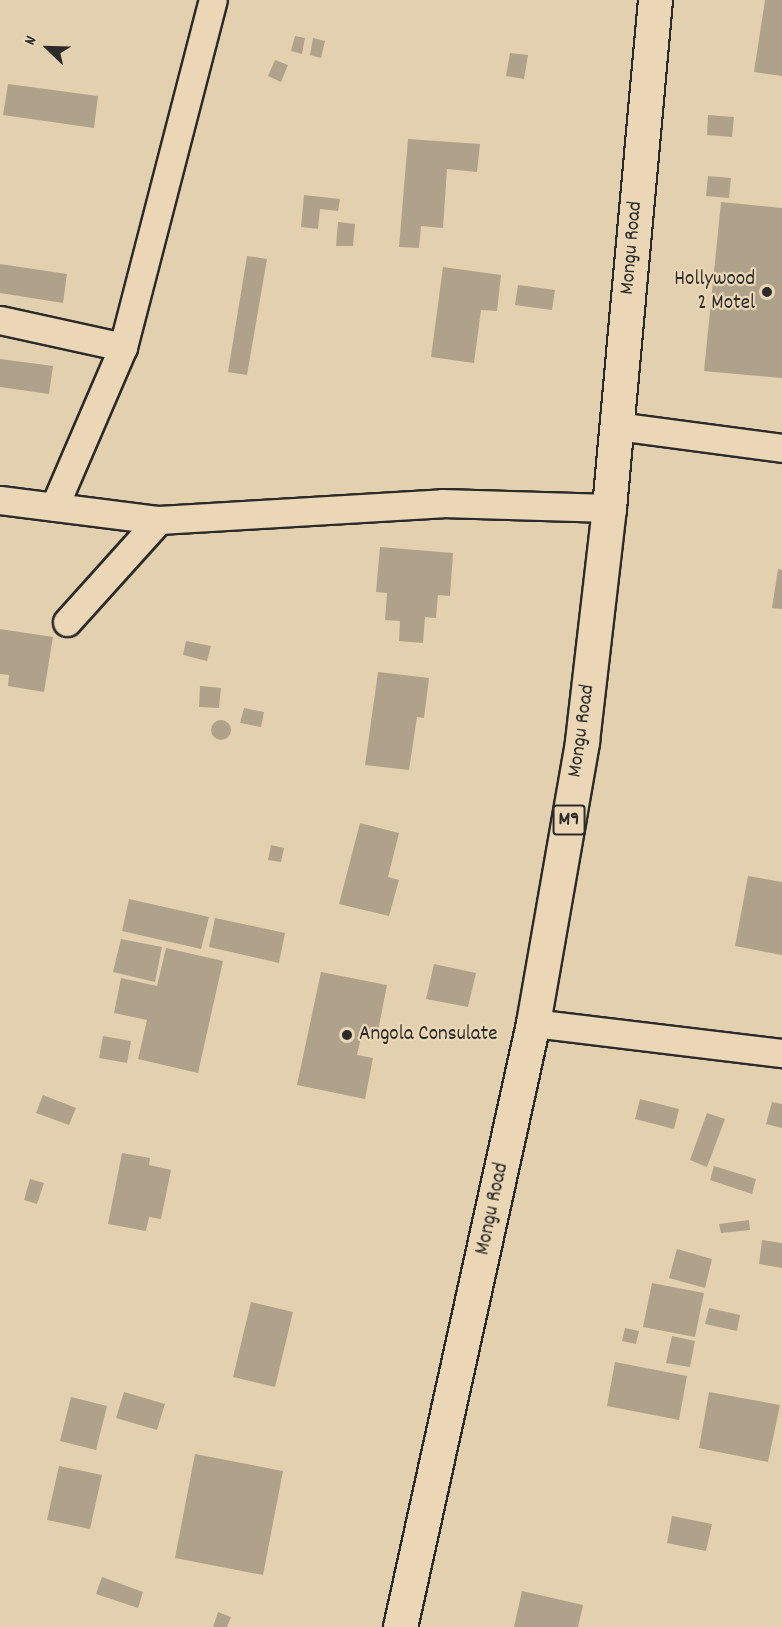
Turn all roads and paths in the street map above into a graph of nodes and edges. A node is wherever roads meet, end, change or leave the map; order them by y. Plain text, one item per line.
1 (213, 0) edge
2 (655, 0) edge
3 (0, 320) edge
4 (123, 347) junction
5 (616, 426) junction
6 (782, 448) edge
7 (0, 500) edge
8 (54, 507) junction
9 (609, 508) junction
10 (159, 520) junction
11 (67, 622) dead end
12 (533, 1023) junction
13 (782, 1053) edge
14 (400, 1627) edge

1 - 4 street
2 - 5 main road, Mongu Road / M9
3 - 4 street
4 - 8 street
5 - 6 street
5 - 9 main road, Mongu Road / M9
7 - 8 street
8 - 10 street
9 - 10 street
9 - 12 main road, Mongu Road / M9
10 - 11 street
12 - 13 street
12 - 14 main road, Mongu Road / M9

